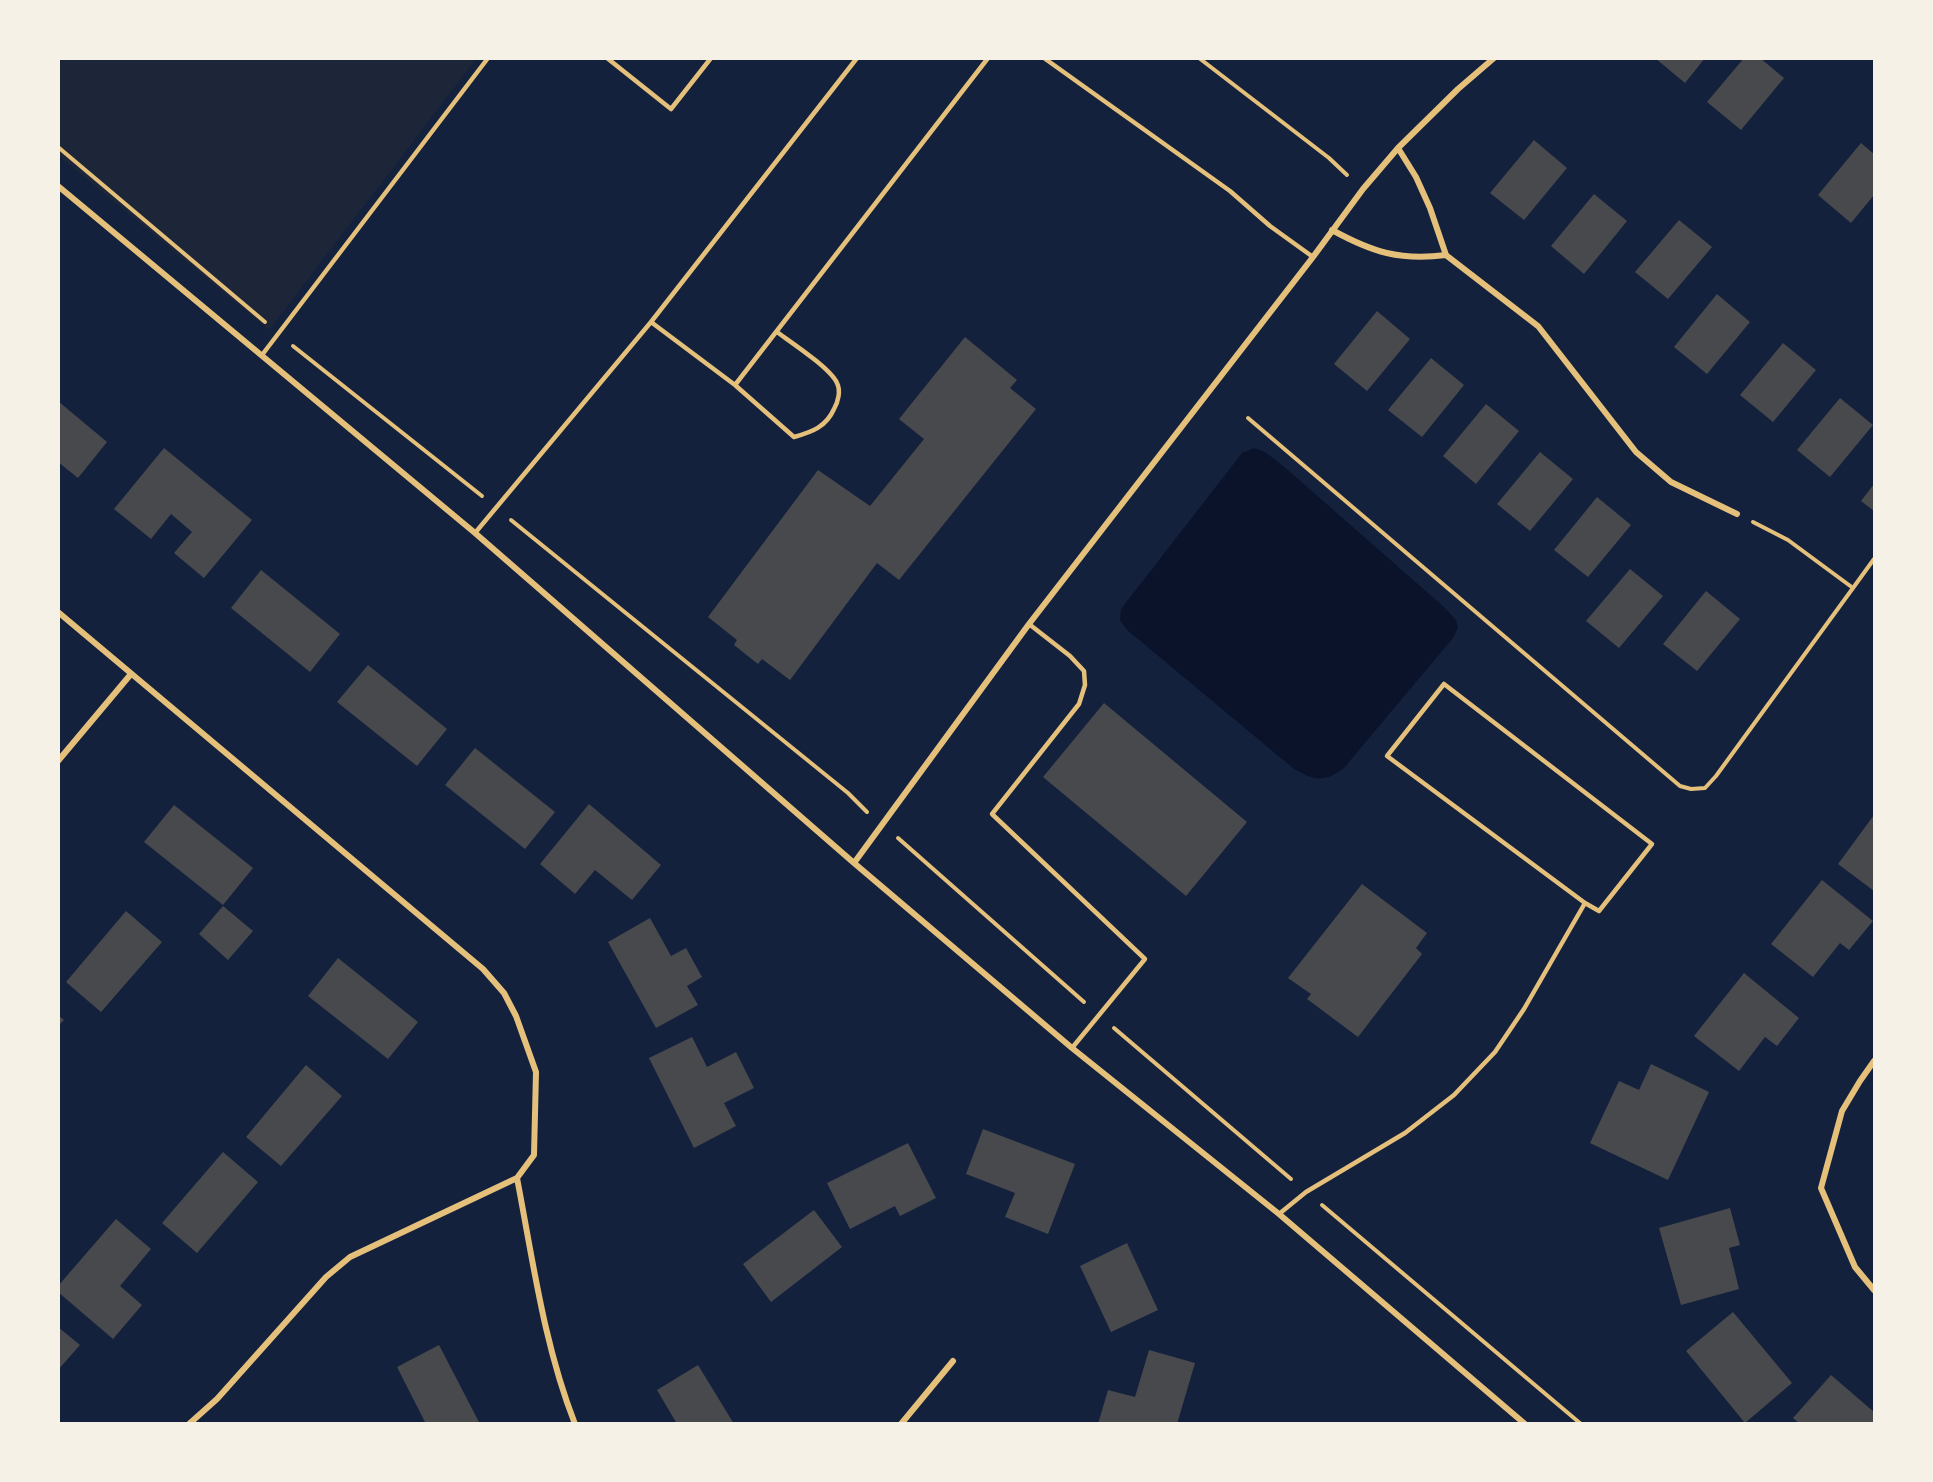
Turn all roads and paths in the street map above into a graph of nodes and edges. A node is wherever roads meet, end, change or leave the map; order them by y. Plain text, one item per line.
1 (488, 58) edge
2 (607, 58) edge
3 (711, 58) edge
4 (857, 58) edge
5 (988, 58) edge
6 (1044, 58) edge
7 (1199, 58) edge
8 (1494, 58) edge
9 (58, 147) edge
10 (1398, 148) junction
11 (58, 186) edge
12 (1363, 189) junction
13 (1332, 230) junction
14 (1446, 255) junction
15 (1313, 257) junction
16 (257, 314) dead end
17 (651, 322) junction
18 (777, 332) junction
19 (297, 349) dead end
20 (262, 355) junction
21 (735, 385) junction
22 (1248, 418) dead end
23 (496, 507) junction
24 (1737, 514) joint
25 (476, 533) junction
26 (1875, 559) edge
27 (1853, 588) junction
28 (58, 612) edge
29 (1029, 624) junction
30 (131, 674) junction
31 (58, 761) edge
32 (854, 800) dead end
33 (915, 852) dead end
34 (854, 863) junction
35 (1585, 903) junction
36 (1099, 1015) junction
37 (1072, 1048) junction
38 (1875, 1061) edge
39 (517, 1178) junction
40 (1306, 1192) junction
41 (1279, 1214) junction
42 (1875, 1290) edge
43 (953, 1361) dead end
44 (189, 1424) edge
45 (575, 1424) edge
46 (901, 1424) edge
47 (1525, 1424) edge
48 (1581, 1424) edge

1 - 20 lane
2 - 3 lane
4 - 17 lane
5 - 18 lane
6 - 15 lane
7 - 12 path
8 - 10 street
9 - 16 path
10 - 12 street
10 - 14 street
11 - 20 street
12 - 13 street
13 - 14 street
13 - 15 street
14 - 24 street
15 - 29 street
17 - 21 lane
17 - 23 lane
18 - 21 lane
18 - 21 lane
19 - 23 path
20 - 25 street
22 - 27 path
23 - 25 lane
23 - 32 path
24 - 27 path
25 - 34 street
26 - 27 path
28 - 30 street
29 - 34 street
29 - 36 lane
30 - 31 street
30 - 39 street
33 - 36 path
34 - 37 street
35 - 35 lane
35 - 40 lane
36 - 37 lane
36 - 40 path
37 - 41 street
38 - 42 street
39 - 44 street
39 - 45 street
40 - 41 lane
40 - 48 path
41 - 47 street
43 - 46 street

